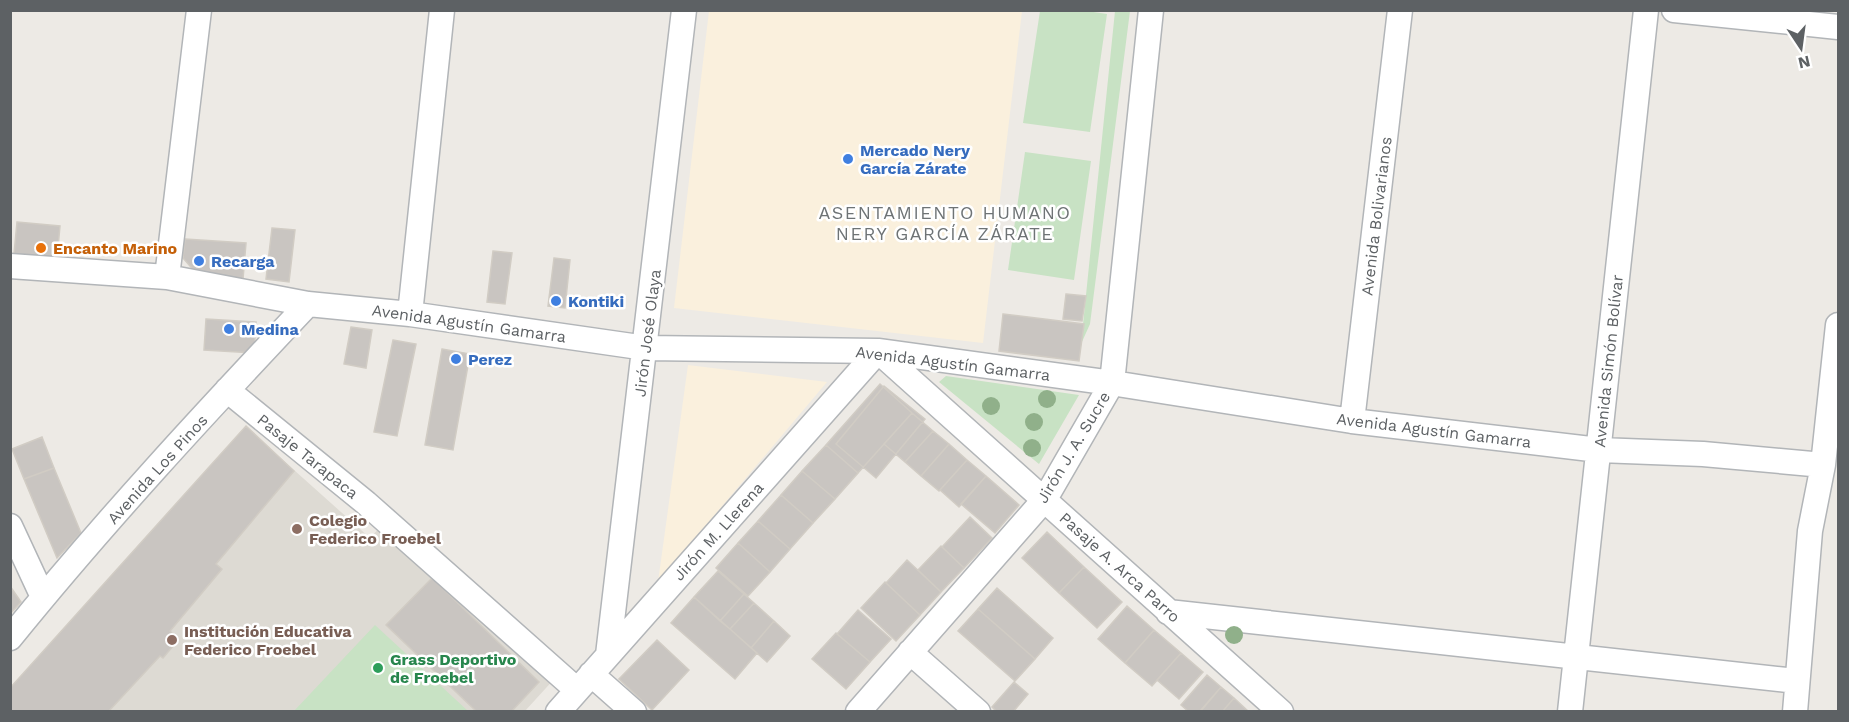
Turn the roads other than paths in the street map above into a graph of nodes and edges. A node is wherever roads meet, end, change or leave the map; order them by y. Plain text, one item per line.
1 (199, 10) edge
2 (442, 10) edge
3 (684, 10) edge
4 (1151, 10) edge
5 (1400, 10) edge
6 (1646, 10) edge
7 (1674, 10) edge
8 (1839, 27) edge
9 (10, 266) edge
10 (167, 277) junction
11 (308, 304) junction
12 (410, 314) junction
13 (1839, 325) edge
14 (646, 348) junction
15 (878, 351) junction
16 (1112, 383) junction
17 (227, 390) junction
18 (1352, 421) junction
19 (1599, 450) junction
20 (1823, 465) junction
21 (1045, 499) junction
22 (10, 526) edge
23 (44, 597) junction
24 (1168, 612) junction
25 (10, 638) edge
26 (910, 652) junction
27 (608, 655) junction
28 (1576, 655) junction
29 (1796, 681) junction
30 (584, 682) junction
31 (558, 711) edge
32 (634, 711) edge
33 (858, 711) edge
34 (978, 711) edge
35 (1281, 711) edge
36 (1570, 711) edge
37 (1795, 711) edge

1 - 10 street
2 - 12 street
3 - 14 street, Jirón José Olaya
4 - 16 street, Jirón J. A. Sucre
5 - 18 street, Avenida Bolivarianos
6 - 19 street, Avenida Simón Bolívar
7 - 8 street
9 - 10 street, Avenida Agustín Gamarra
10 - 11 street, Avenida Agustín Gamarra
11 - 12 street, Avenida Agustín Gamarra
11 - 17 street, Avenida Los Pinos
12 - 14 street, Avenida Agustín Gamarra
13 - 20 street
14 - 15 street, Avenida Agustín Gamarra
14 - 27 street, Jirón José Olaya
15 - 16 street, Avenida Agustín Gamarra
15 - 21 street, Pasaje A. Arca Parro
15 - 27 street, Jirón M. Llerena
16 - 18 street, Avenida Agustín Gamarra
16 - 21 street, Jirón J. A. Sucre
17 - 23 street, Avenida Los Pinos
17 - 30 street, Pasaje Tarapaca
18 - 19 street, Avenida Agustín Gamarra
19 - 20 street, Avenida Agustín Gamarra
19 - 28 street, Avenida Simón Bolívar
20 - 29 street
21 - 24 street, Pasaje A. Arca Parro
21 - 26 street, Jirón J. A. Sucre
22 - 23 street
23 - 25 street, Avenida Los Pinos
24 - 28 street
24 - 35 street, Pasaje A. Arca Parro
26 - 33 street, Jirón J. A. Sucre
26 - 34 street
27 - 30 street, Jirón M. Llerena
28 - 29 street
28 - 36 street, Avenida Simón Bolívar
29 - 37 street
30 - 31 street, Jirón M. Llerena
30 - 32 street, Pasaje Tarapaca

